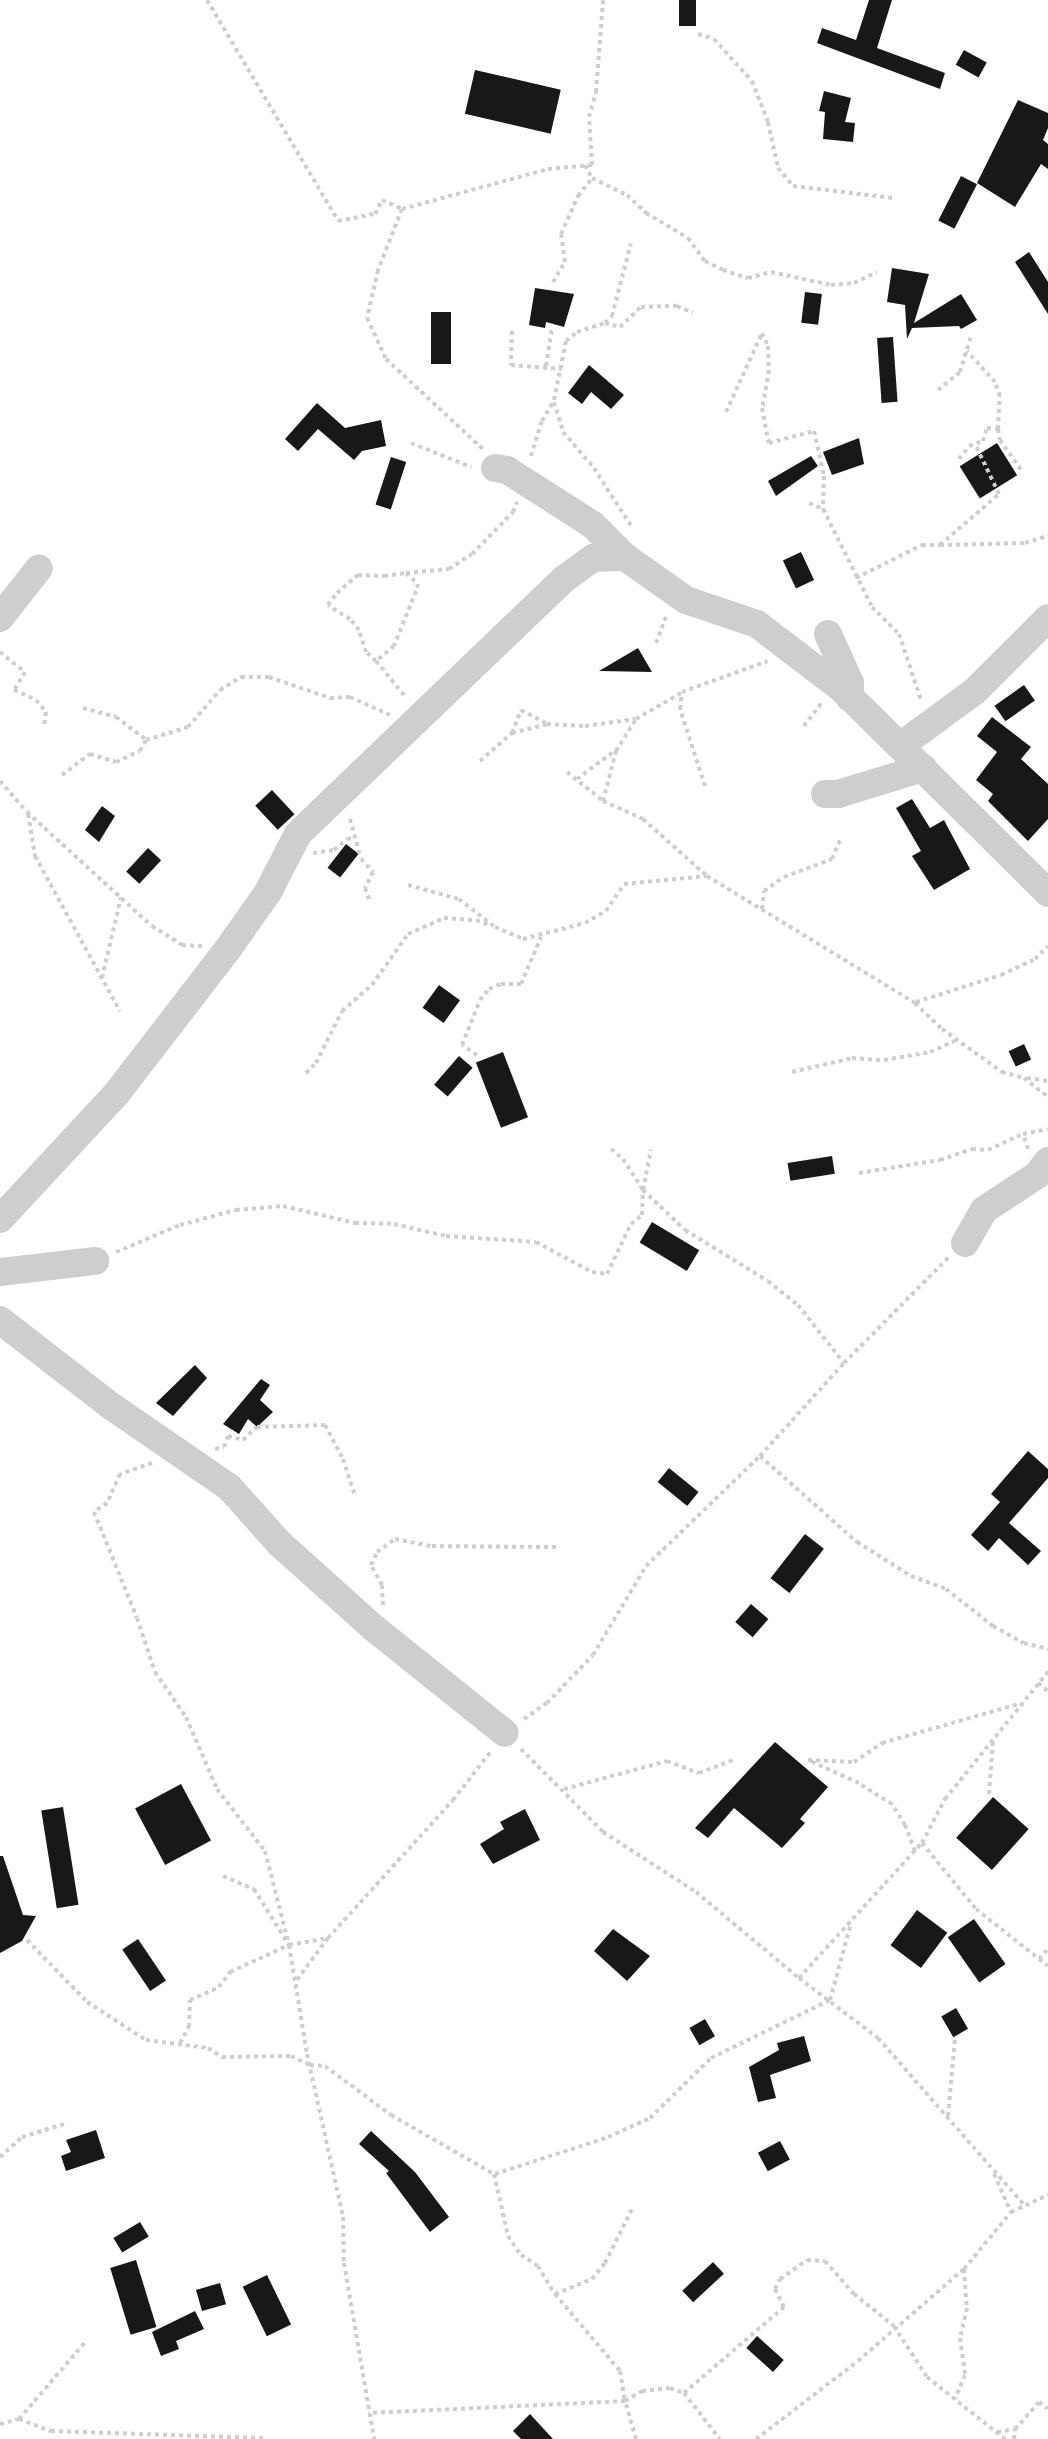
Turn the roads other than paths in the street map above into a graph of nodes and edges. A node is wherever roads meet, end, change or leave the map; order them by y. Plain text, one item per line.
1 (495, 468) road end
2 (641, 558) junction
3 (39, 568) dead end
4 (0, 618) edge
5 (1048, 618) edge
6 (828, 634) dead end
7 (850, 698) junction
8 (922, 722) road end
9 (893, 739) junction
10 (923, 768) junction
11 (825, 794) dead end
12 (1048, 893) edge
13 (1048, 1161) edge
14 (0, 1219) edge
15 (965, 1243) road end
16 (95, 1261) road end
17 (0, 1272) edge
18 (0, 1320) edge
19 (505, 1733) road end

1 - 2 street
2 - 7 street
2 - 14 street
3 - 4 street
5 - 9 street
6 - 7 street
7 - 9 street
8 - 9 street
9 - 10 street
10 - 11 street
10 - 12 street
13 - 15 street
16 - 17 street
18 - 19 street

